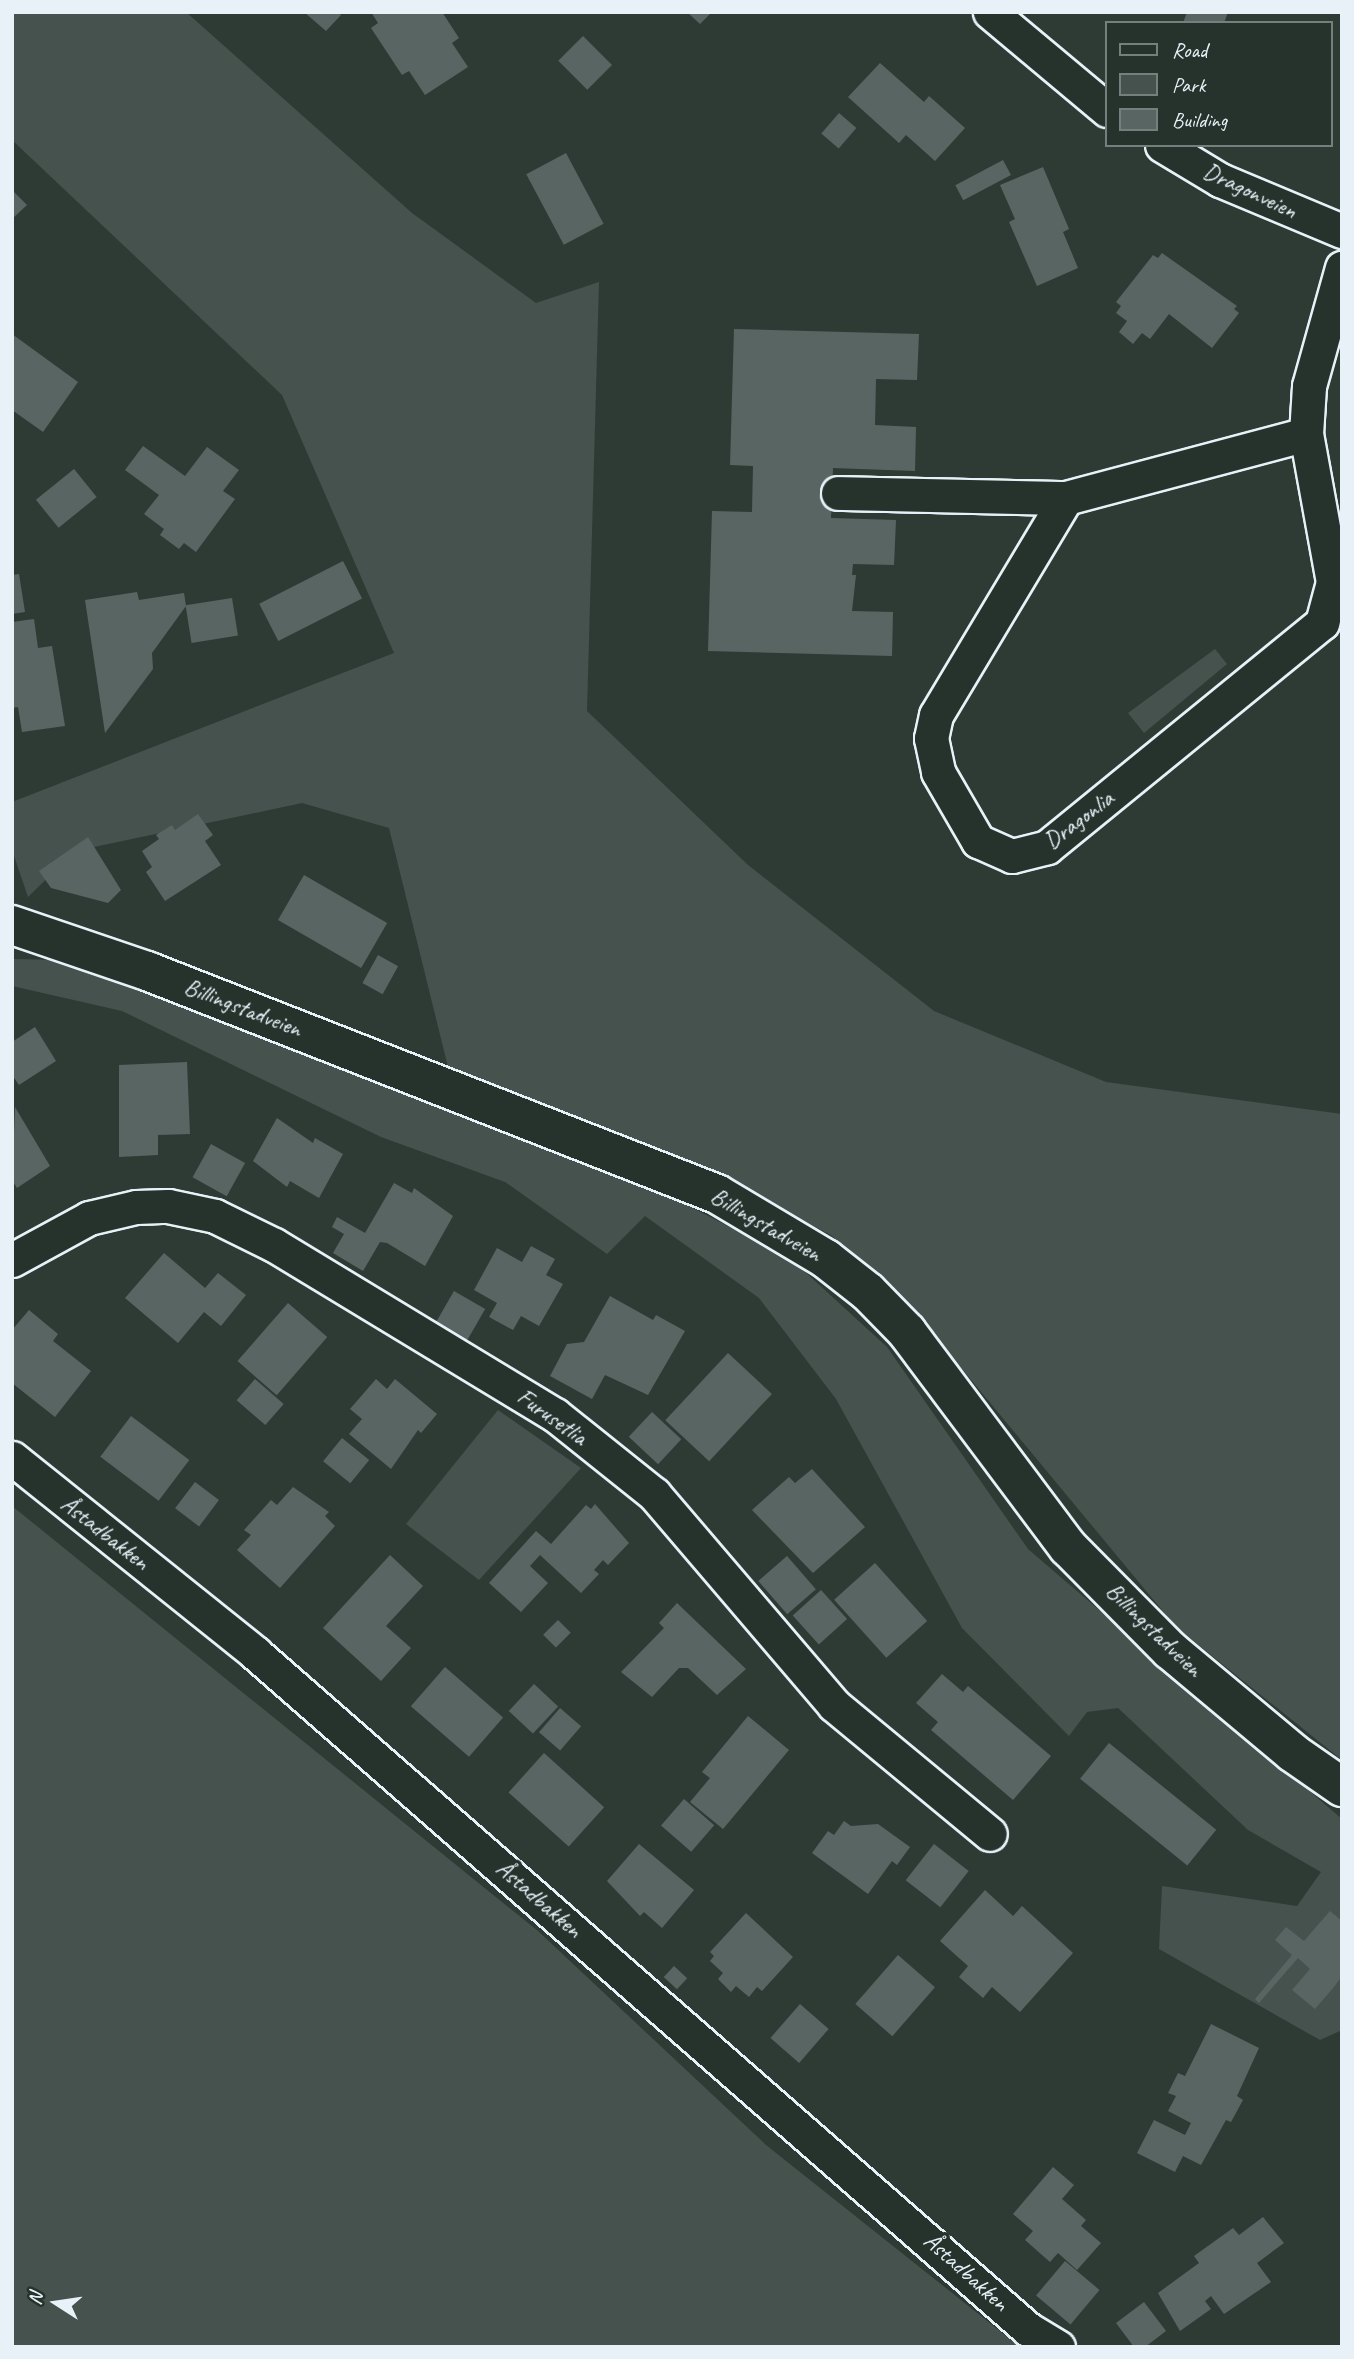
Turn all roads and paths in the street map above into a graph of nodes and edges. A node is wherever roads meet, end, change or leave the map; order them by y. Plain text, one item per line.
1 (990, 12) edge
2 (1106, 109) edge
3 (1165, 147) edge
4 (1342, 231) edge
5 (1342, 268) edge
6 (1306, 434) junction
7 (838, 493) dead end
8 (1066, 498) junction
9 (12, 925) edge
10 (12, 1260) edge
11 (12, 1458) edge
12 (1342, 1787) edge
13 (990, 1834) dead end
14 (1058, 2347) edge

1 - 2 street
3 - 4 street, Dragonveien
5 - 6 street, Dragonlia
6 - 8 street
6 - 8 street, Dragonlia
7 - 8 street
9 - 12 main road, Billingstadveien
10 - 13 street, Furusetlia
11 - 14 street, Åstadbakken

